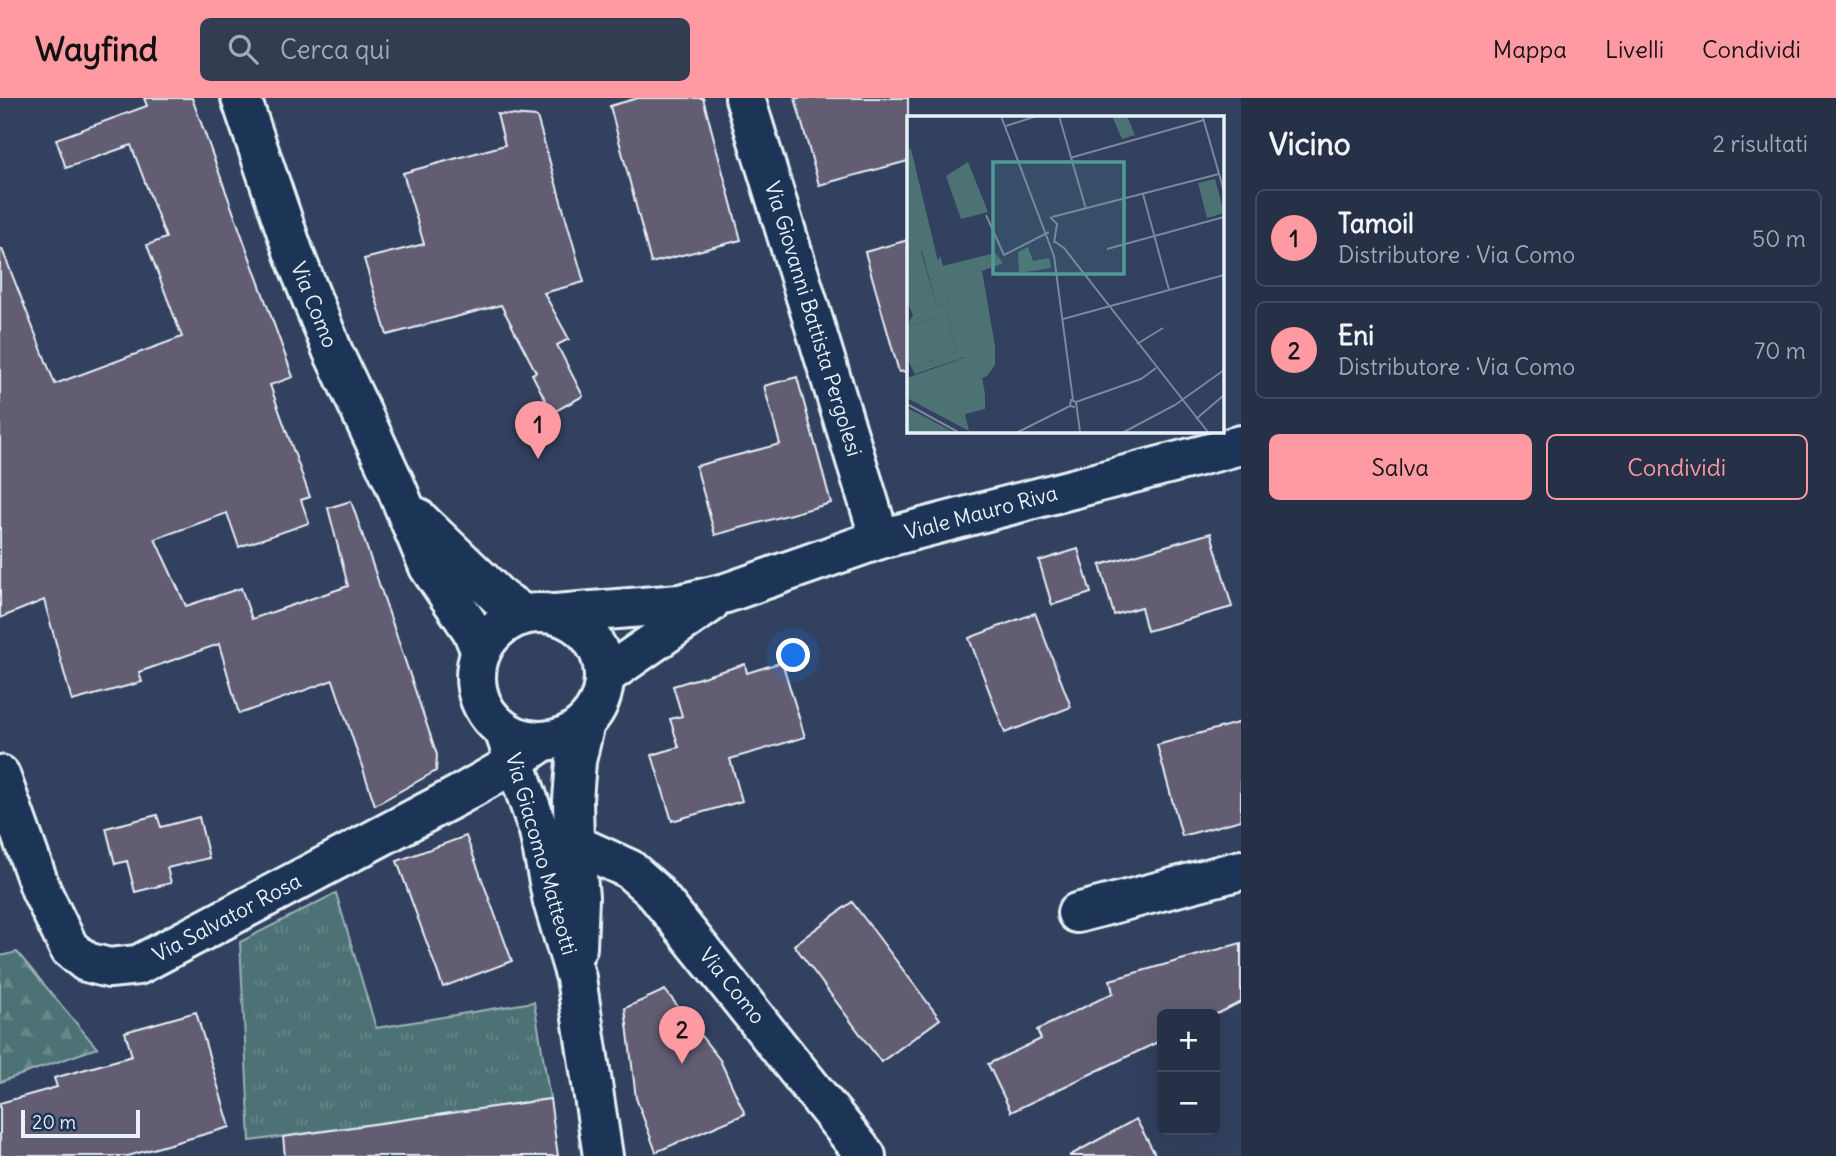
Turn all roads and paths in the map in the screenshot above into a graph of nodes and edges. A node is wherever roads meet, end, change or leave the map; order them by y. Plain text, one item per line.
1 (241, 98) edge
2 (745, 98) edge
3 (1241, 445) edge
4 (404, 505) junction
5 (880, 539) junction
6 (726, 593) junction
7 (539, 614) junction
8 (481, 652) junction
9 (605, 676) junction
10 (585, 723) junction
11 (521, 744) junction
12 (0, 775) edge
13 (574, 844) junction
14 (1241, 870) edge
15 (1077, 913) dead end
16 (576, 978) junction
17 (603, 1156) edge
18 (866, 1156) edge

1 - 4 street, Via Como
2 - 5 street, Via Giovanni Battista Pergolesi
3 - 5 street, Viale Mauro Riva
4 - 7 street, Via Como
4 - 8 street, Via Como
5 - 6 street, Viale Mauro Riva
6 - 7 street, Viale Mauro Riva
6 - 9 street, Viale Mauro Riva
7 - 8 street
7 - 9 street
8 - 11 street
9 - 10 street
10 - 11 street
10 - 13 street, Via Giacomo Matteotti
11 - 12 street, Via Salvator Rosa
11 - 16 street, Via Giacomo Matteotti
13 - 16 street, Via Giacomo Matteotti
13 - 18 street, Via Como
14 - 15 street
16 - 17 street, Via Giacomo Matteotti

